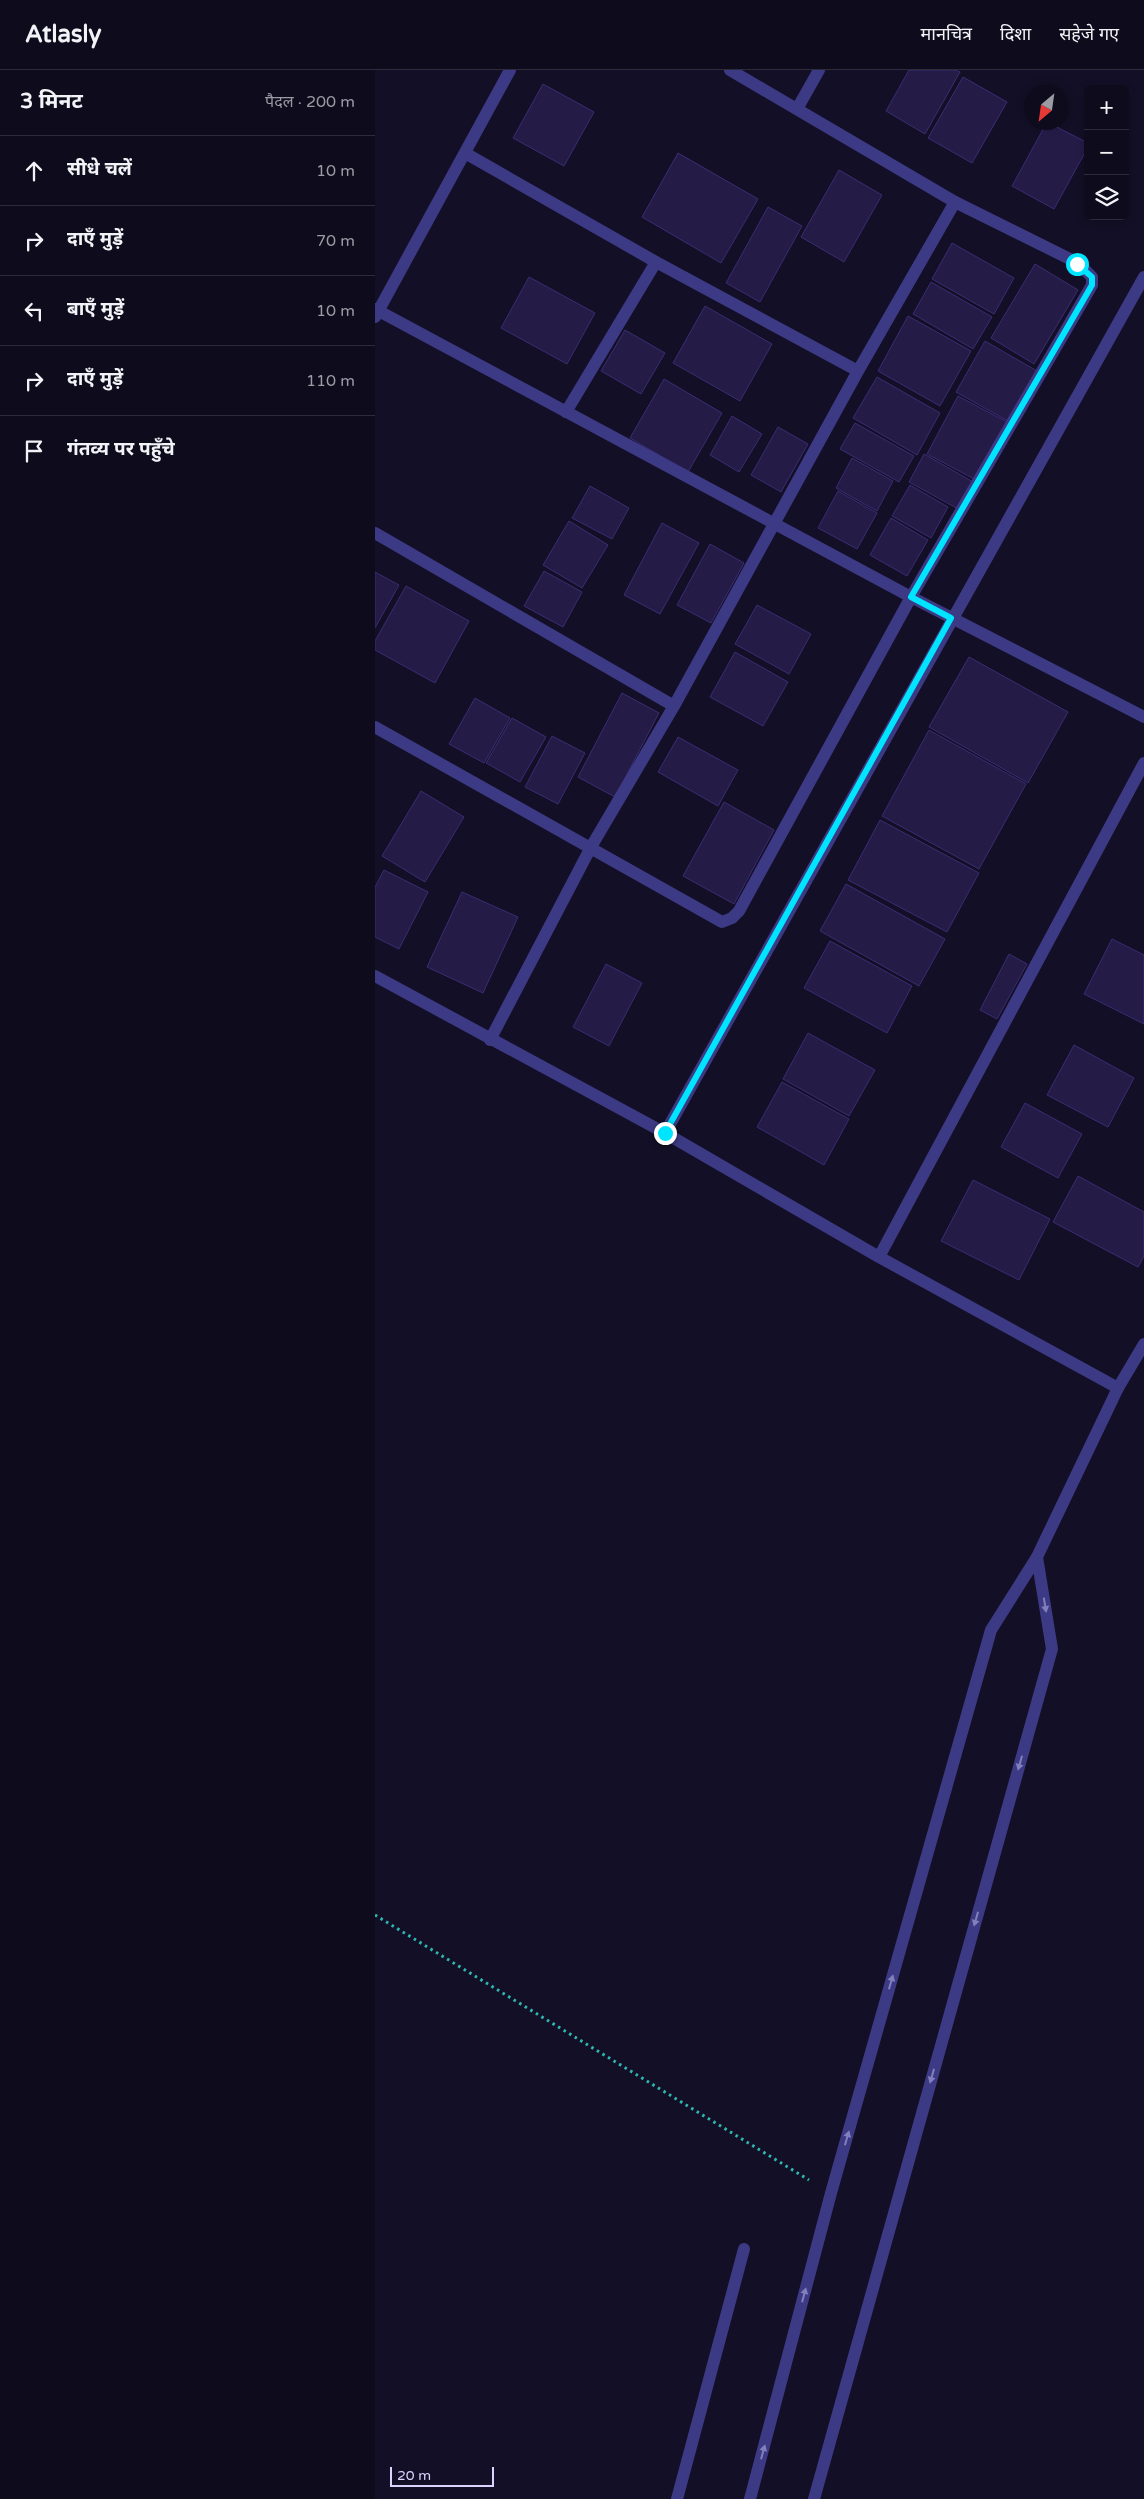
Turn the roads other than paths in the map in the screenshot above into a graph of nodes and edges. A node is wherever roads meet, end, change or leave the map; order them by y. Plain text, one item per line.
1 (510, 70) edge
2 (730, 70) edge
3 (819, 70) edge
4 (797, 109) junction
5 (465, 153) junction
6 (955, 202) junction
7 (656, 262) junction
8 (1144, 277) edge
9 (376, 313) edge
10 (858, 371) junction
11 (566, 412) junction
12 (774, 523) junction
13 (375, 533) edge
14 (911, 597) junction
15 (951, 618) junction
16 (674, 706) junction
17 (1144, 717) edge
18 (375, 727) edge
19 (1144, 763) edge
20 (591, 847) junction
21 (375, 976) edge
22 (490, 1040) junction
23 (665, 1133) junction
24 (879, 1257) junction
25 (1144, 1344) edge
26 (1118, 1388) junction
27 (1037, 1557) junction
28 (744, 2250) dead end
29 (677, 2499) edge
30 (750, 2499) edge
31 (814, 2499) edge

1 - 5 street
2 - 4 street
3 - 4 street
4 - 6 street
5 - 7 street
5 - 9 street
6 - 10 street
6 - 14 street
7 - 10 street
7 - 11 street
8 - 15 street
9 - 11 street
10 - 12 street
11 - 12 street
12 - 14 street
12 - 16 street
13 - 16 street
14 - 15 street
14 - 20 street
15 - 17 street
15 - 23 street
16 - 20 street
18 - 20 street
19 - 24 street
20 - 22 street
21 - 22 street
22 - 23 street
23 - 24 street
24 - 26 street
25 - 26 street
26 - 27 street
30 -> 27 street
27 -> 31 street
28 - 29 street

